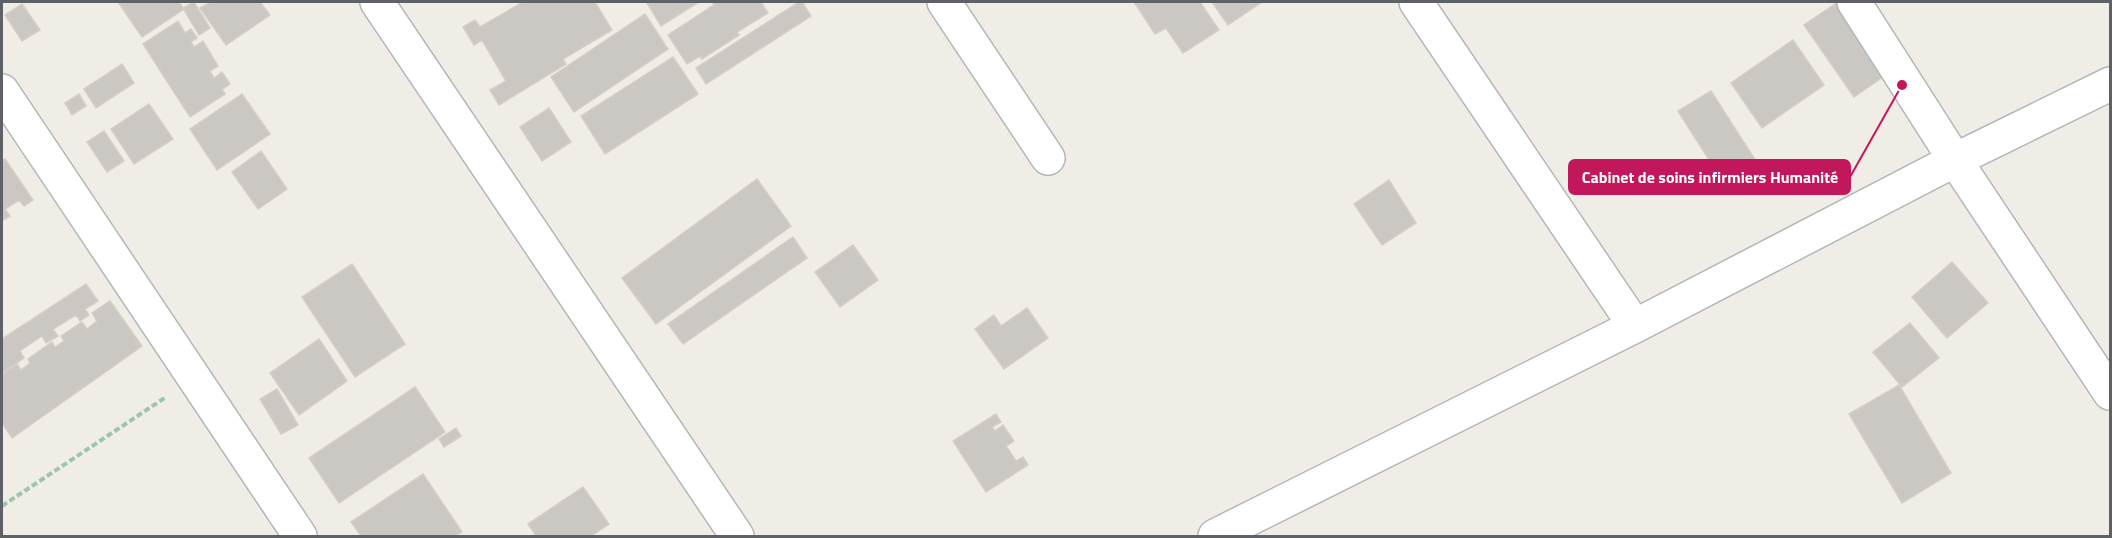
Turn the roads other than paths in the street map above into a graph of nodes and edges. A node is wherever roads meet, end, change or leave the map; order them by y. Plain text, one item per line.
1 (377, 2) edge
2 (944, 2) edge
3 (1416, 2) edge
4 (1854, 2) edge
5 (2110, 84) edge
6 (2, 91) edge
7 (1048, 158) dead end
8 (1955, 160) junction
9 (1635, 326) junction
10 (2110, 393) edge
11 (300, 537) edge
12 (737, 537) edge
13 (1215, 537) edge

1 - 12 street
2 - 7 street
3 - 9 street
4 - 8 street
5 - 8 street
6 - 11 street
8 - 9 street
8 - 10 street
9 - 13 street

